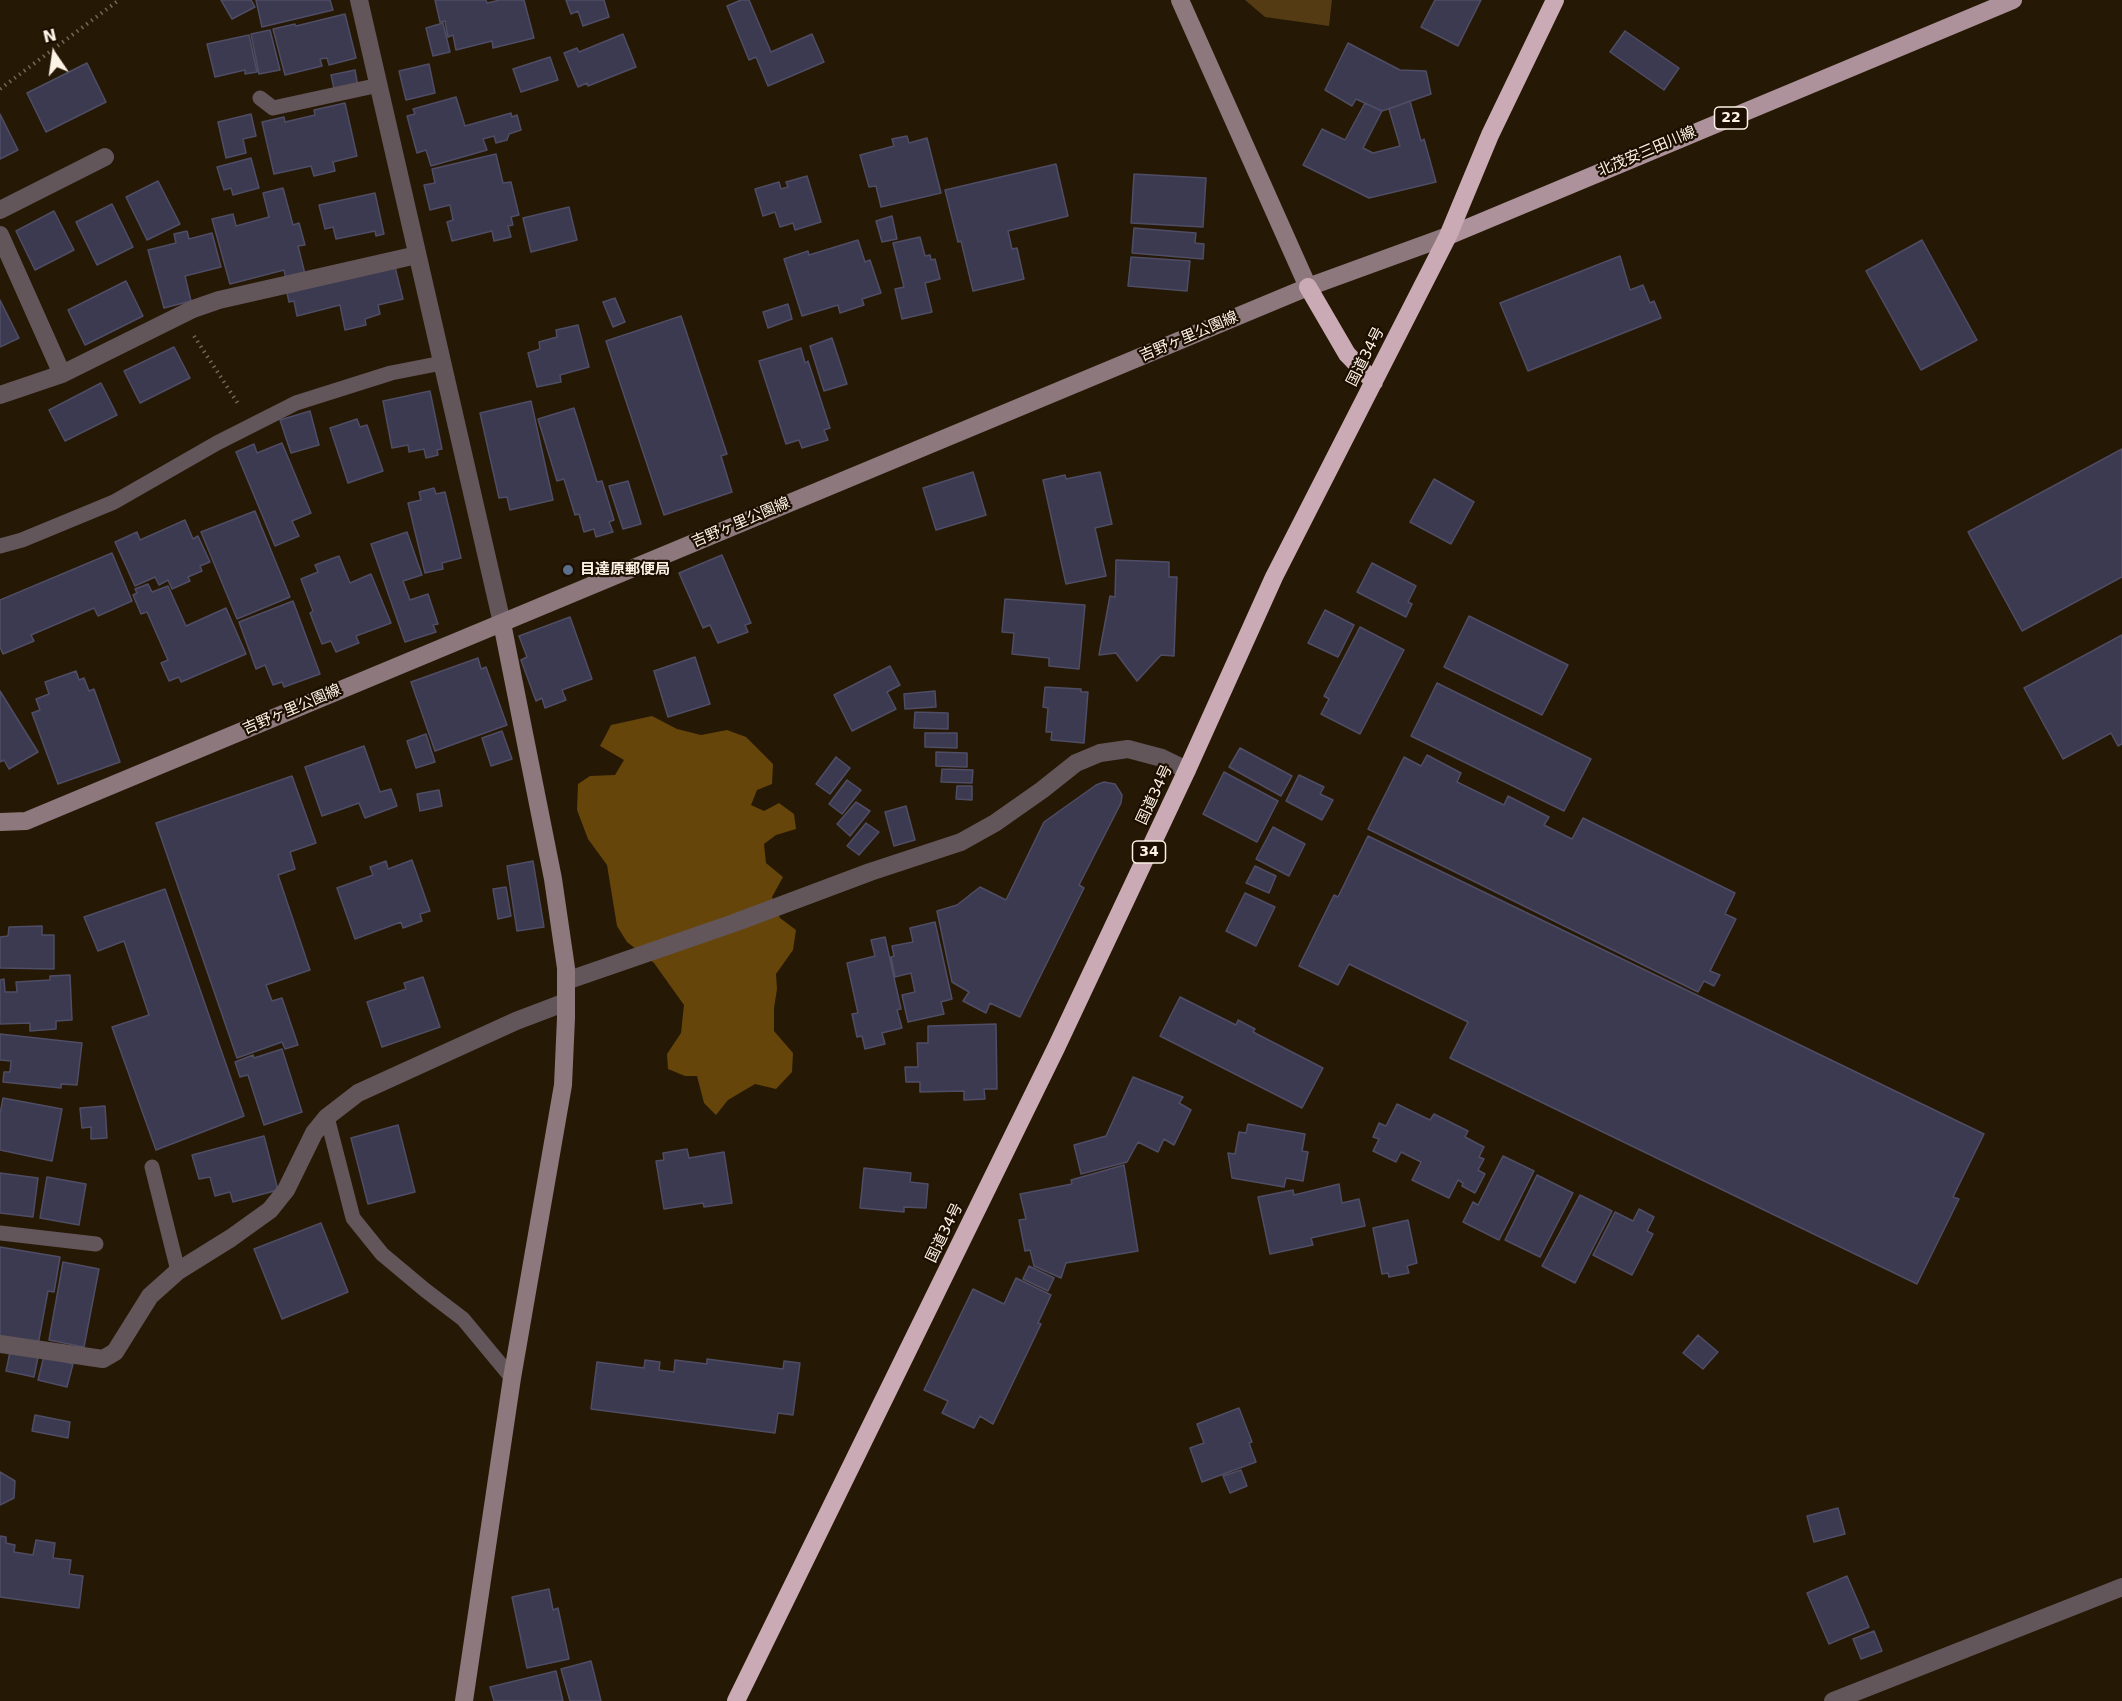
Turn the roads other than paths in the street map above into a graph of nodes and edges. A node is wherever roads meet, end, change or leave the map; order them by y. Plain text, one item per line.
1 (359, 0) edge
2 (1180, 0) edge
3 (1555, 0) edge
4 (2013, 0) edge
5 (379, 85) junction
6 (260, 98) dead end
7 (105, 157) dead end
8 (0, 210) edge
9 (0, 235) edge
10 (1448, 236) junction
11 (417, 255) junction
12 (1308, 287) junction
13 (442, 363) junction
14 (62, 374) junction
15 (1374, 382) junction
16 (0, 395) edge
17 (0, 546) edge
18 (502, 623) junction
19 (1187, 770) junction
20 (0, 822) edge
21 (566, 981) junction
22 (566, 1002) junction
23 (327, 1117) junction
24 (152, 1167) dead end
25 (0, 1233) edge
26 (96, 1244) dead end
27 (178, 1271) junction
28 (0, 1344) edge
29 (512, 1378) junction
30 (2122, 1587) edge
31 (464, 1701) edge
32 (736, 1701) edge
33 (1833, 1701) edge

1 - 5 street
2 - 12 main road
3 - 10 highway, 国道34号 / 34
4 - 10 main road, 北茂安三田川線 / 22
5 - 6 lane
5 - 11 street
7 - 8 street
9 - 14 street
10 - 12 main road, 吉野ヶ里公園線
10 - 15 highway, 国道34号 / 34
11 - 13 street
11 - 14 street
12 - 15 highway
12 - 18 main road, 吉野ヶ里公園線
13 - 17 lane
13 - 18 street
14 - 16 street
15 - 19 highway, 国道34号 / 34
18 - 20 main road, 吉野ヶ里公園線
18 - 21 main road
19 - 21 street
19 - 32 highway, 国道34号 / 34
21 - 22 main road
22 - 23 street
22 - 29 main road
23 - 27 street
23 - 29 lane
24 - 27 lane
25 - 26 lane
27 - 28 street
29 - 31 main road
30 - 33 street

